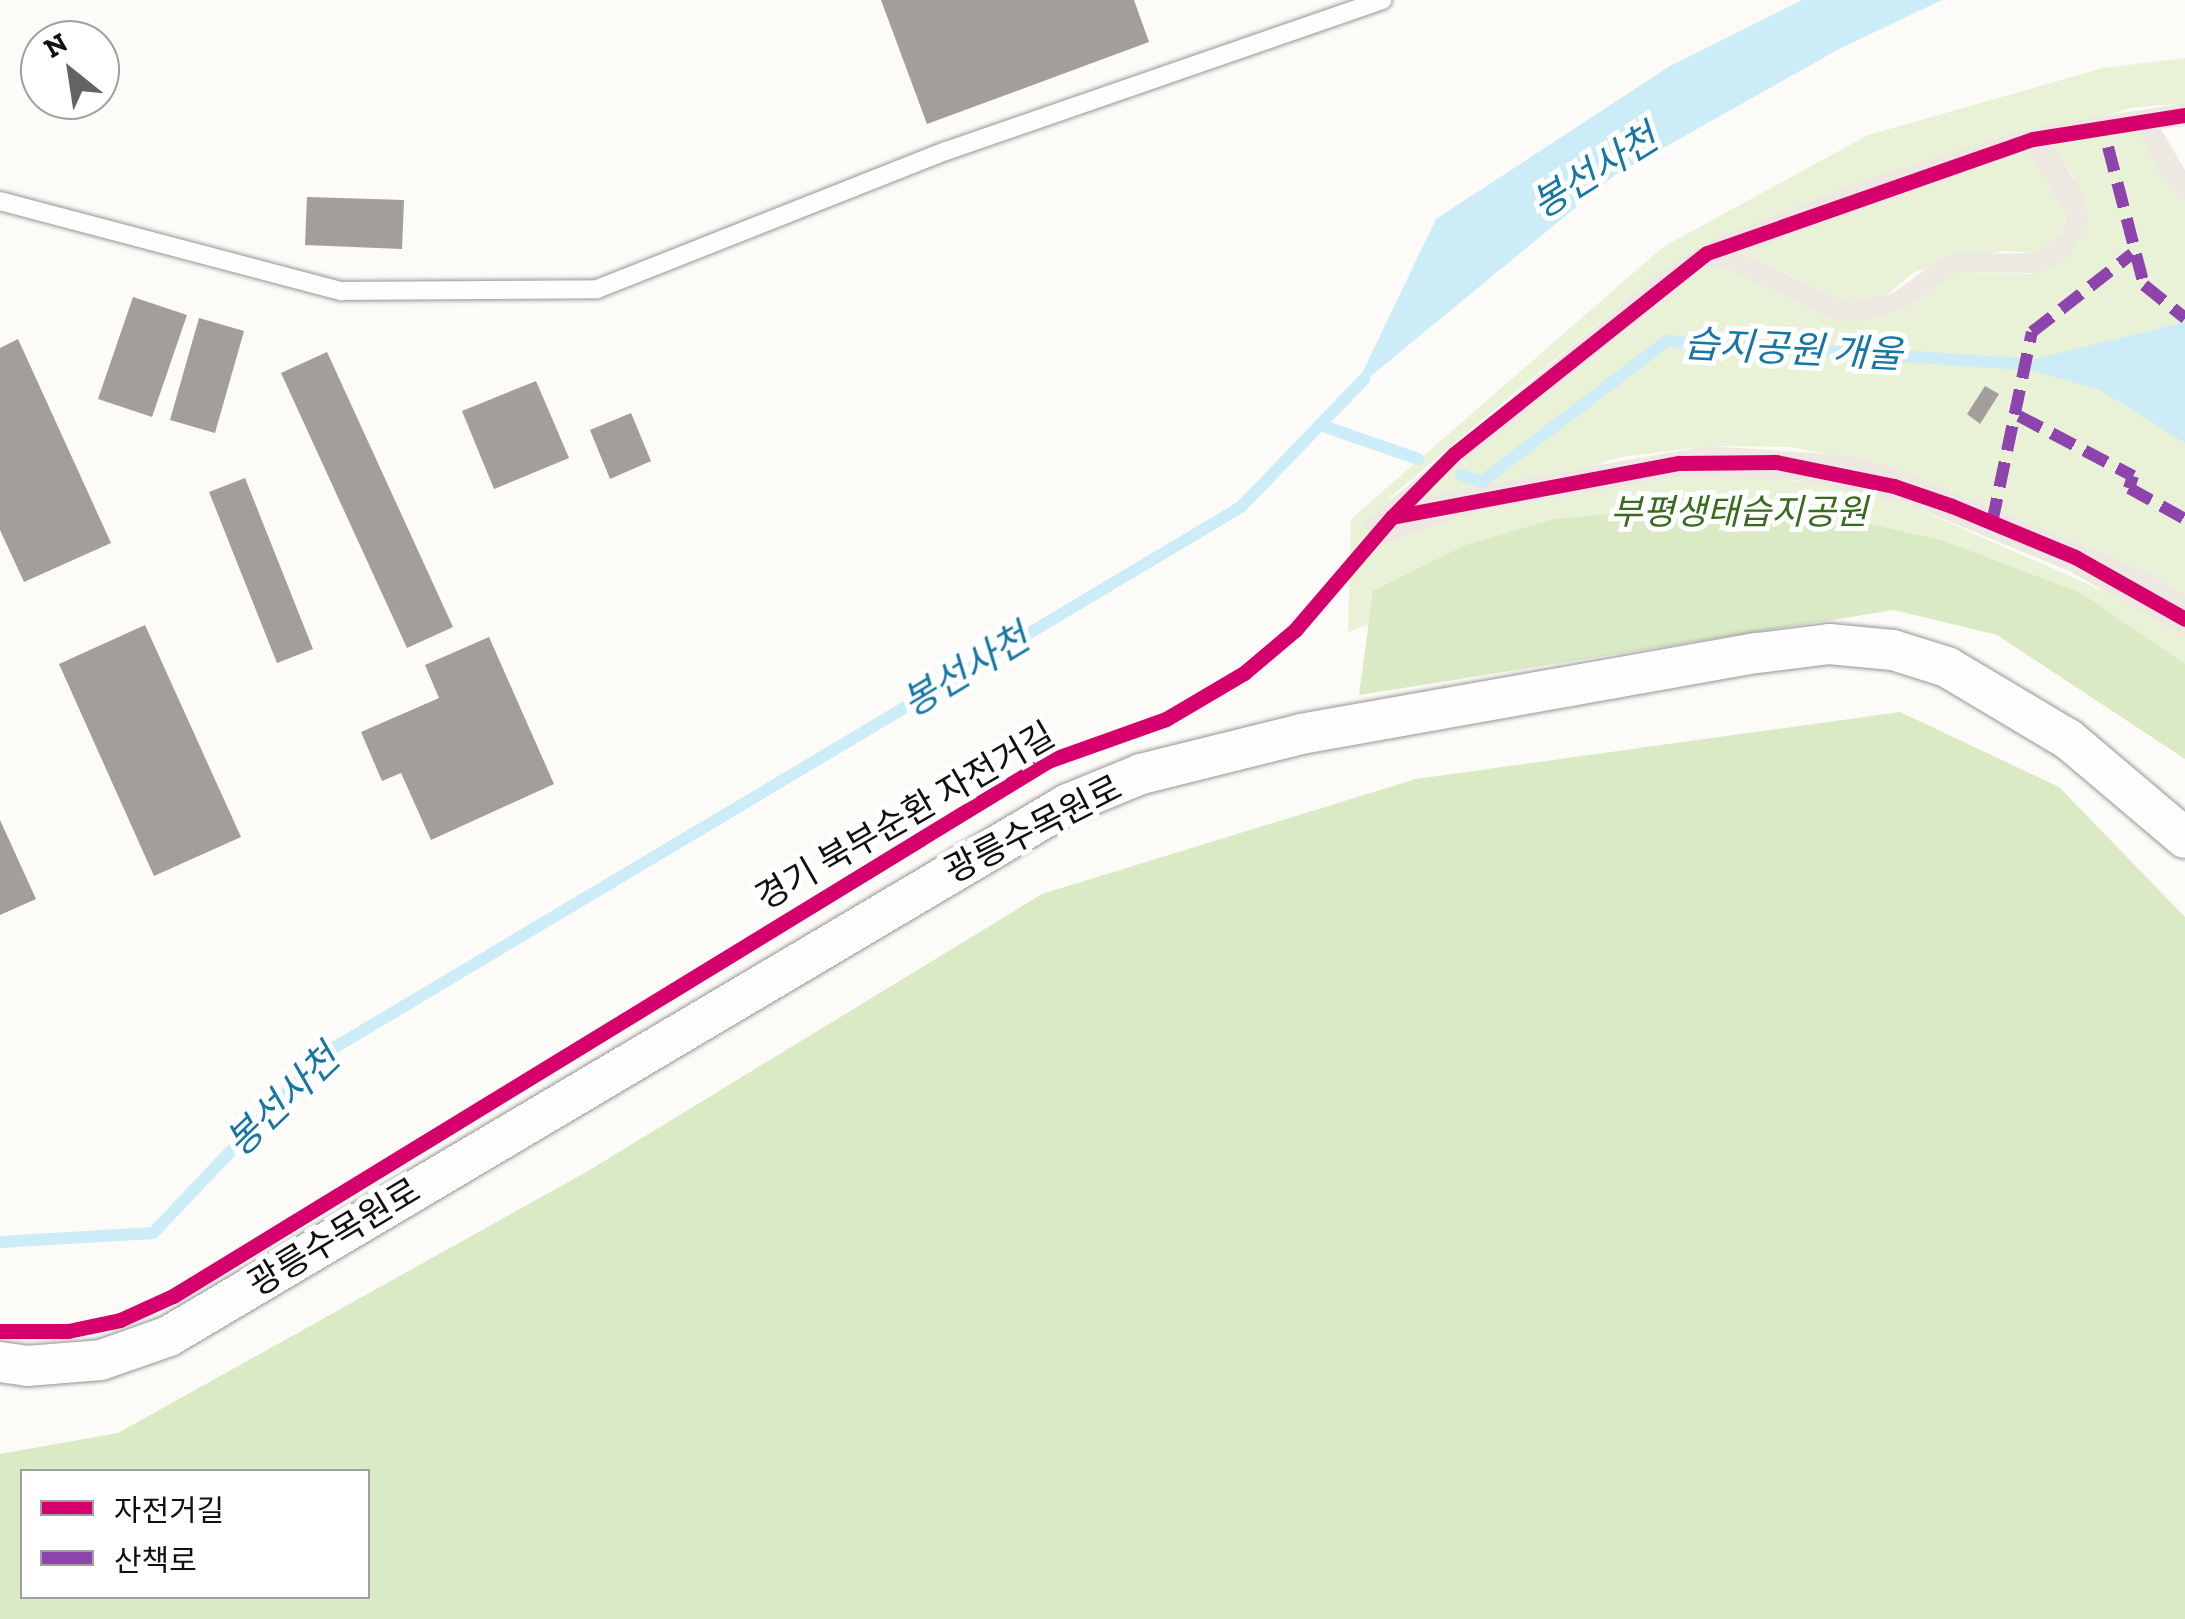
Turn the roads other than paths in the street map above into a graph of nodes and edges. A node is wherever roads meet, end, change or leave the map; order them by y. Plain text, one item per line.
1 (1383, 0) edge
2 (0, 202) edge
3 (2185, 838) edge
4 (0, 1362) edge

1 - 2 lane
3 - 4 street, 광릉수목원로

